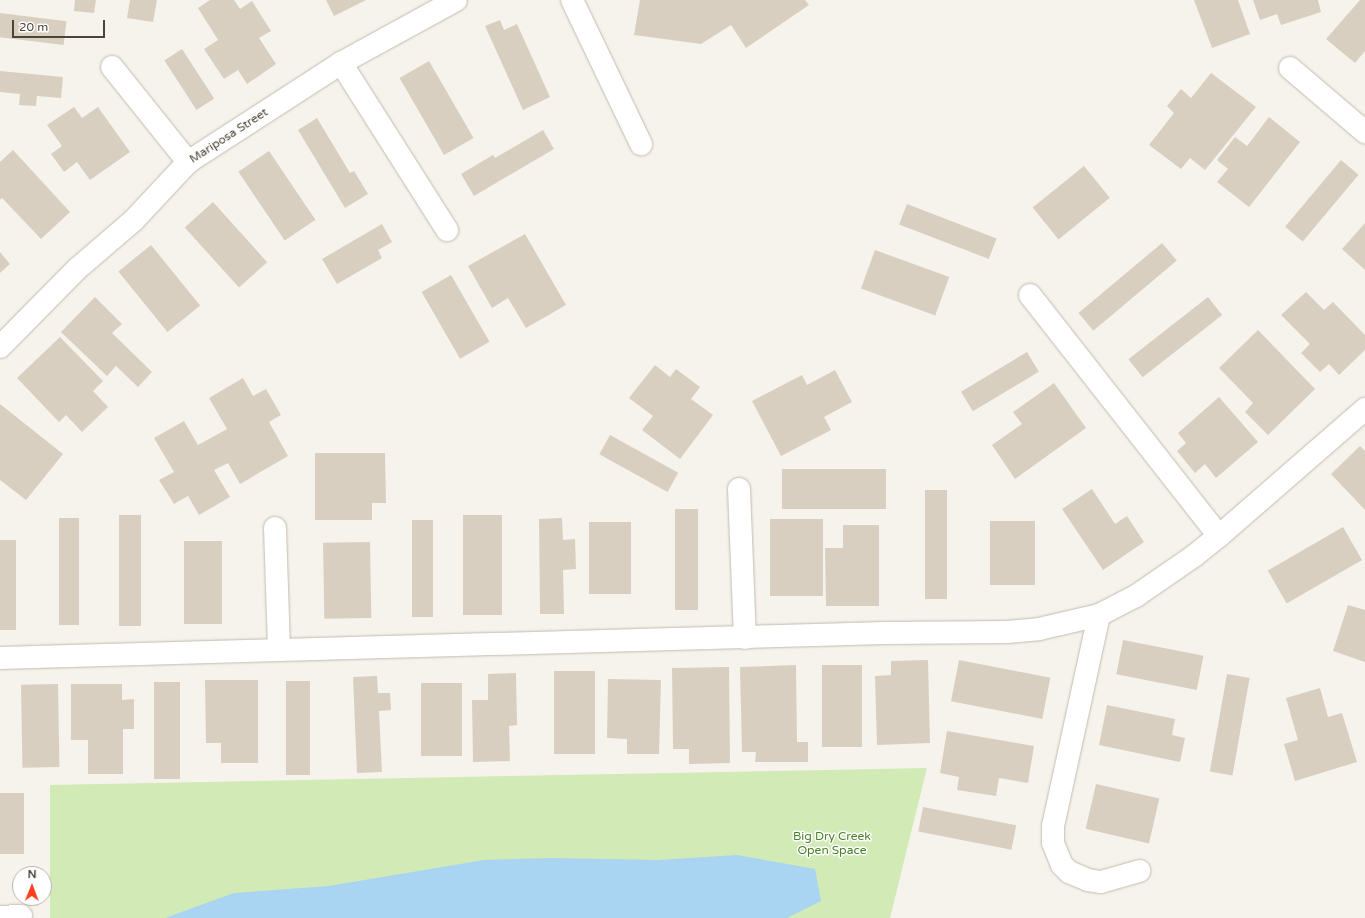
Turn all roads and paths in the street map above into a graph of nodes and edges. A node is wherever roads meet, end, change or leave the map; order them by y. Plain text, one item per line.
1 (456, 0) edge
2 (572, 0) edge
3 (341, 63) junction
4 (112, 67) dead end
5 (1290, 68) dead end
6 (1365, 132) edge
7 (641, 144) dead end
8 (188, 162) junction
9 (447, 230) dead end
10 (1030, 295) dead end
11 (0, 347) edge
12 (1365, 409) edge
13 (739, 489) dead end
14 (275, 528) dead end
15 (1219, 536) junction
16 (1099, 615) junction
17 (745, 638) junction
18 (279, 650) junction
19 (0, 658) edge
20 (1139, 872) dead end

1 - 3 street, Mariposa Street
2 - 7 street
3 - 8 street, Mariposa Street
3 - 9 street
4 - 8 street
5 - 6 street
8 - 11 street, Mariposa Street
10 - 15 street
12 - 15 street
13 - 17 street
14 - 18 street
15 - 16 street
16 - 17 street
16 - 20 street
17 - 18 street
18 - 19 street

